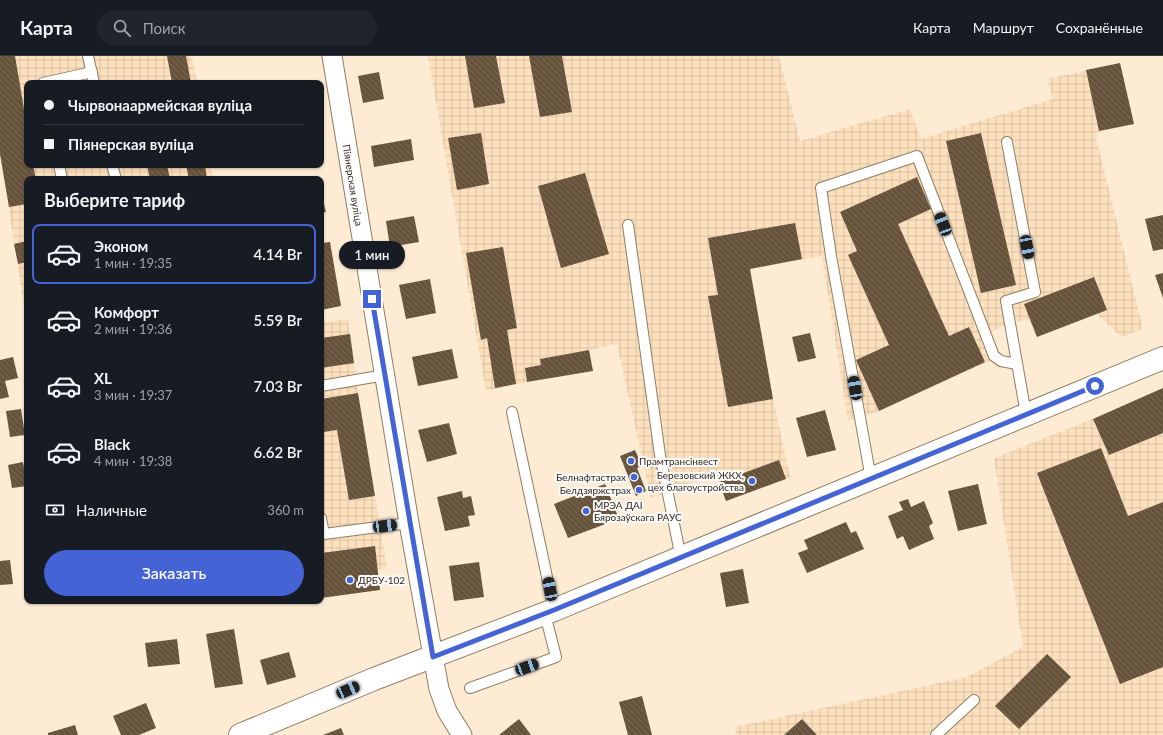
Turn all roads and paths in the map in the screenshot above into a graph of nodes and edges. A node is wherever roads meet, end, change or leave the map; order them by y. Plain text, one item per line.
1 (88, 56) edge
2 (332, 56) edge
3 (92, 72) junction
4 (56, 80) edge
5 (93, 80) edge
6 (1007, 142) dead end
7 (628, 225) dead end
8 (1163, 358) edge
9 (1017, 364) junction
10 (385, 375) junction
11 (324, 385) edge
12 (512, 412) dead end
13 (1026, 414) junction
14 (871, 479) junction
15 (409, 523) junction
16 (324, 534) edge
17 (681, 558) junction
18 (550, 612) junction
19 (433, 657) junction
20 (470, 688) dead end
21 (974, 700) dead end
22 (240, 735) edge
23 (462, 735) edge
24 (936, 735) edge

1 - 3 lane
2 - 10 street, Піянерская вуліца
3 - 4 lane
3 - 5 lane
6 - 9 lane
7 - 17 lane
8 - 13 main road
9 - 13 lane
9 - 14 lane
10 - 11 lane
10 - 15 street, Піянерская вуліца
12 - 18 lane
13 - 14 main road
14 - 17 main road
15 - 16 lane
15 - 19 street, Піянерская вуліца
17 - 18 main road
18 - 19 main road
18 - 20 lane
19 - 22 main road
19 - 23 street, Піянерская вуліца
21 - 24 lane

